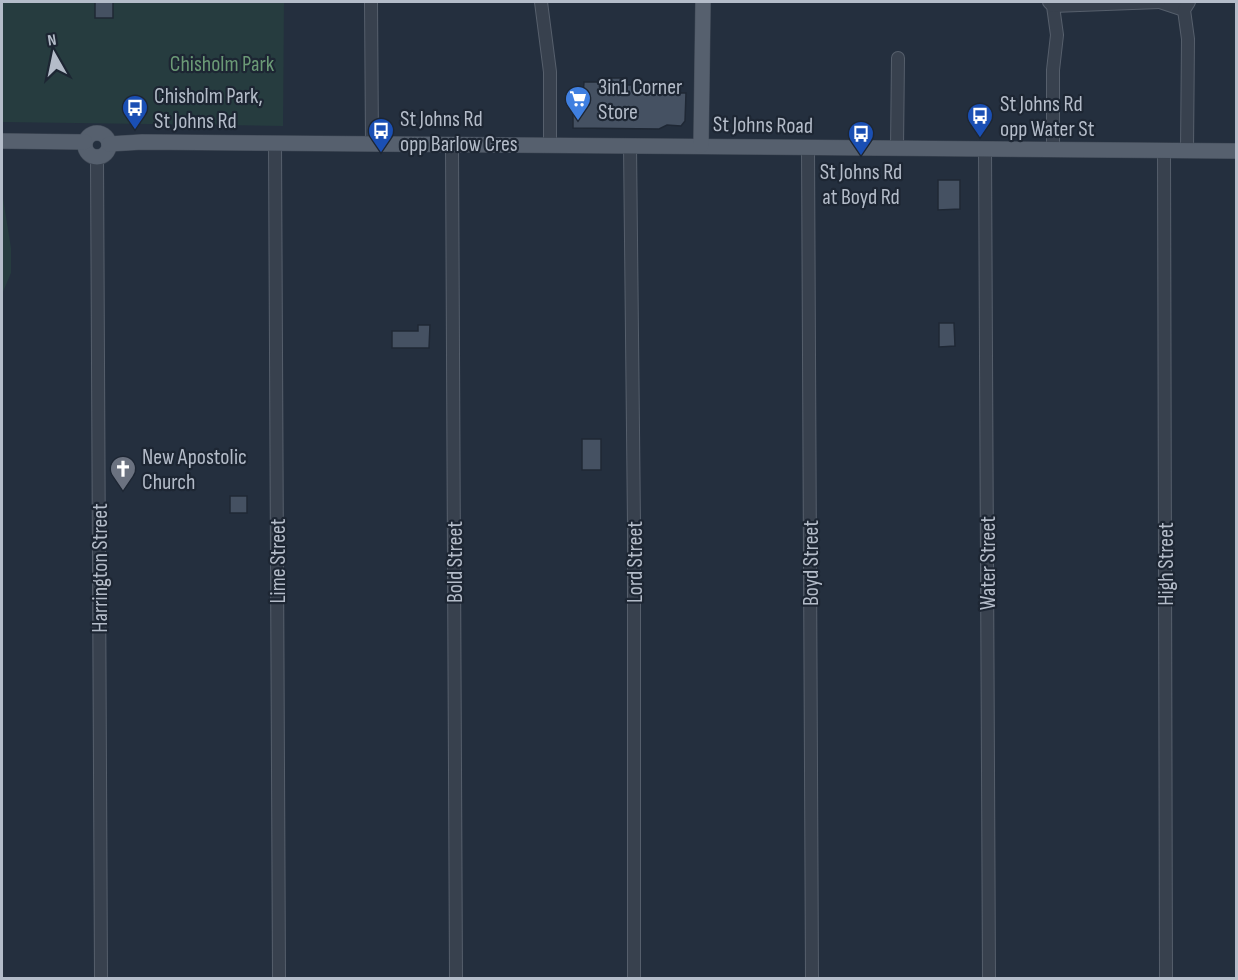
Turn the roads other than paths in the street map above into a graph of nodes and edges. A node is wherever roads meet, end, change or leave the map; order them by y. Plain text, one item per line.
1 (371, 2) edge
2 (541, 2) edge
3 (703, 2) edge
4 (1160, 2) edge
5 (1051, 4) edge
6 (1186, 6) edge
7 (898, 58) dead end
8 (2, 141) edge
9 (85, 142) junction
10 (372, 142) junction
11 (275, 143) junction
12 (109, 144) junction
13 (452, 145) junction
14 (550, 145) junction
15 (630, 145) junction
16 (701, 145) junction
17 (808, 147) junction
18 (897, 148) junction
19 (985, 148) junction
20 (1053, 149) junction
21 (1164, 150) junction
22 (1187, 150) junction
23 (1236, 151) edge
24 (97, 156) junction
25 (101, 978) edge
26 (279, 978) edge
27 (456, 978) edge
28 (634, 978) edge
29 (812, 978) edge
30 (989, 978) edge
31 (1166, 978) edge

1 - 10 street
2 - 14 street
3 - 16 main road
4 - 5 street
4 - 6 street
5 - 20 street
6 - 22 street
7 - 18 street
8 - 9 main road
9 - 12 main road
9 - 24 main road
10 - 11 main road, St Johns Road
10 - 13 main road, St Johns Road
11 - 12 main road, St Johns Road
11 - 26 street, Lime Street
12 - 24 main road
13 - 14 main road, St Johns Road
13 - 27 street, Bold Street
14 - 15 main road, St Johns Road
15 - 16 main road, St Johns Road
15 - 28 street, Lord Street
16 - 17 main road, St Johns Road
17 - 18 main road, St Johns Road
17 - 29 street, Boyd Street
18 - 19 main road, St Johns Road
19 - 20 main road, St Johns Road
19 - 30 street, Water Street
20 - 21 main road, St Johns Road
21 - 22 main road, St Johns Road
21 - 31 street, High Street
22 - 23 main road, St Johns Road
24 - 25 street, Harrington Street

